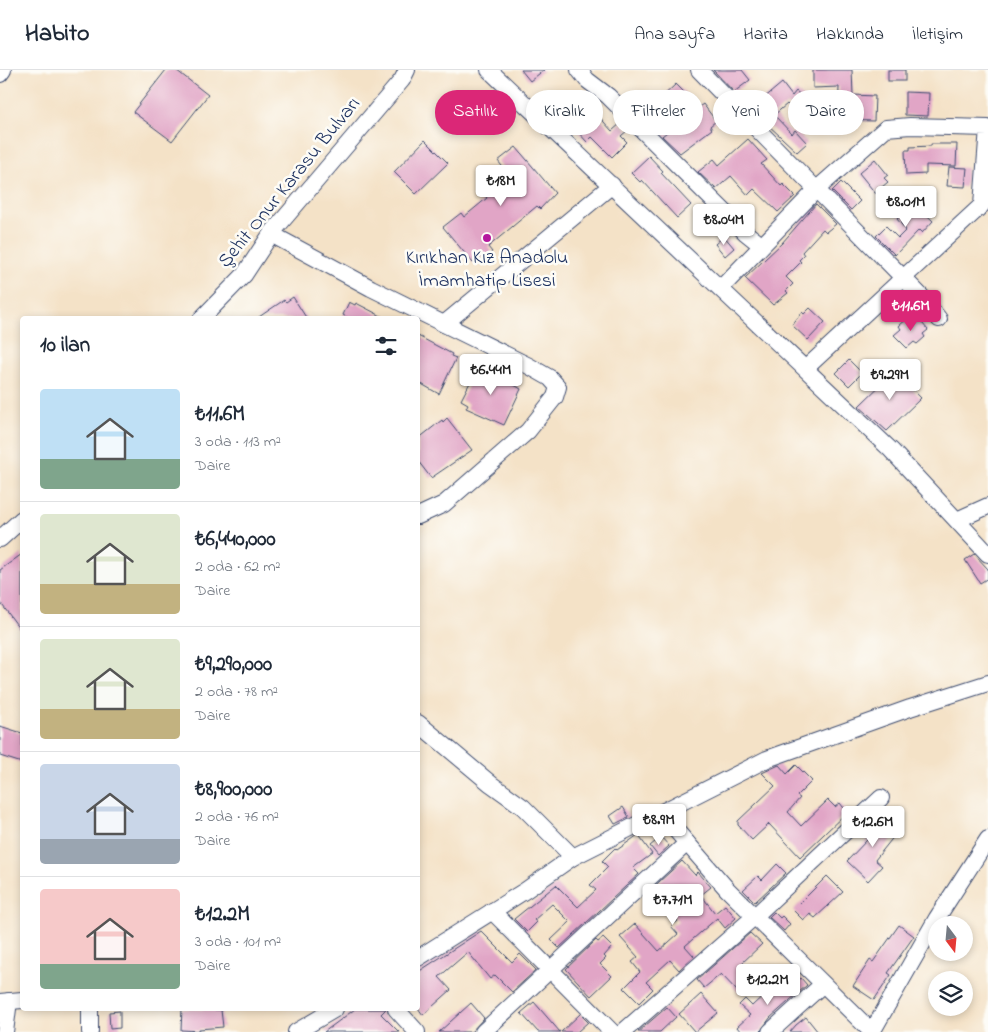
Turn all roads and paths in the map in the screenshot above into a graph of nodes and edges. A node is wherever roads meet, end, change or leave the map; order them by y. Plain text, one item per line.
1 (3, 70) edge
2 (407, 70) edge
3 (489, 70) edge
4 (579, 70) edge
5 (699, 70) edge
6 (0, 74) edge
7 (612, 186) junction
8 (817, 189) junction
9 (271, 234) junction
10 (761, 245) junction
11 (904, 278) junction
12 (722, 288) junction
13 (204, 316) edge
14 (939, 319) dead end
15 (444, 324) junction
16 (806, 368) junction
17 (988, 506) edge
18 (420, 515) edge
19 (957, 520) junction
20 (20, 521) edge
21 (0, 539) edge
22 (988, 554) edge
23 (988, 683) edge
24 (420, 725) edge
25 (881, 798) dead end
26 (661, 813) junction
27 (988, 839) edge
28 (686, 843) junction
29 (573, 857) junction
30 (492, 911) junction
31 (754, 916) junction
32 (420, 957) edge
33 (550, 969) junction
34 (823, 984) junction
35 (10, 1001) edge
36 (90, 1011) edge
37 (332, 1011) edge
38 (398, 1011) edge
39 (5, 1032) edge
40 (90, 1032) edge
41 (296, 1032) edge
42 (417, 1032) edge
43 (483, 1032) edge
44 (612, 1032) edge
45 (623, 1032) edge
46 (770, 1032) edge
47 (872, 1032) edge

1 - 6 street
2 - 9 street, Şehit Onur Karasu Bulvarı
3 - 7 street
4 - 10 street
5 - 8 street
7 - 12 street
7 - 15 street
8 - 10 street
8 - 11 street
8 - 11 street
9 - 13 street, Şehit Onur Karasu Bulvarı
9 - 15 street
10 - 12 street
11 - 14 street
11 - 16 street
12 - 16 street
15 - 18 street
16 - 19 street
17 - 19 street
19 - 22 street
20 - 21 street
23 - 26 street
24 - 29 street
25 - 31 street
26 - 28 street
26 - 29 street
27 - 47 street
28 - 31 street
28 - 33 street
29 - 30 street
30 - 32 street
30 - 33 street
31 - 34 street
31 - 45 street
33 - 43 street
33 - 44 street
34 - 46 street
34 - 47 street
35 - 39 street
36 - 40 street
37 - 41 street
38 - 42 street

